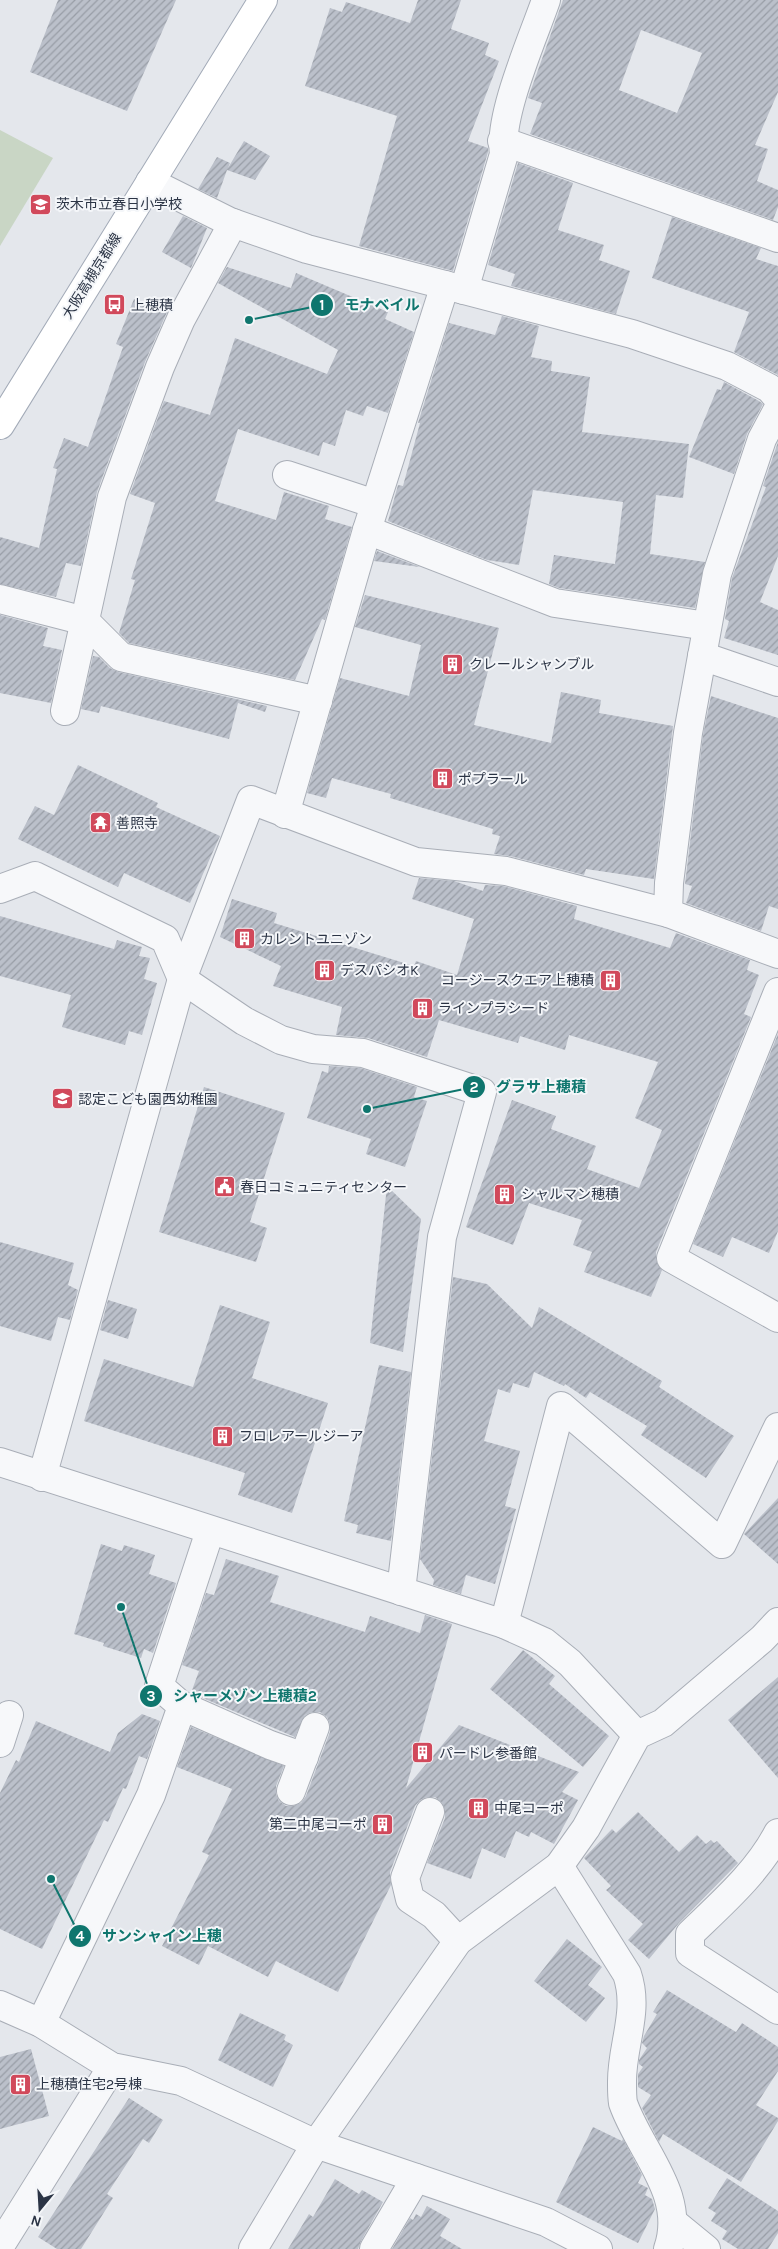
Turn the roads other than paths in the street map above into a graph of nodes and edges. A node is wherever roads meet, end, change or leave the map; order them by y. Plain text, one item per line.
1 (263, 0) edge
2 (546, 0) edge
3 (502, 141) junction
4 (150, 182) junction
5 (233, 223) junction
6 (778, 238) edge
7 (455, 287) junction
8 (778, 398) edge
9 (778, 409) edge
10 (0, 425) edge
11 (287, 475) dead end
12 (375, 504) junction
13 (367, 530) junction
14 (0, 599) edge
15 (85, 622) junction
16 (707, 626) junction
17 (702, 656) junction
18 (778, 682) edge
19 (318, 701) junction
20 (65, 711) dead end
21 (285, 814) junction
22 (0, 889) edge
23 (668, 913) junction
24 (778, 954) edge
25 (182, 979) junction
26 (778, 992) edge
27 (778, 1318) edge
28 (778, 1427) edge
29 (0, 1462) edge
30 (42, 1477) junction
31 (210, 1532) junction
32 (401, 1591) junction
33 (778, 1622) edge
34 (504, 1624) junction
35 (182, 1706) junction
36 (9, 1715) dead end
37 (315, 1727) dead end
38 (637, 1735) junction
39 (0, 1743) edge
40 (304, 1758) junction
41 (291, 1791) dead end
42 (430, 1812) dead end
43 (778, 1833) edge
44 (558, 1866) junction
45 (458, 1941) junction
46 (0, 2005) edge
47 (778, 2010) edge
48 (41, 2023) junction
49 (112, 2067) junction
50 (316, 2144) junction
51 (416, 2178) junction
52 (673, 2222) junction
53 (0, 2246) edge
54 (253, 2249) edge
55 (374, 2249) edge
56 (598, 2249) edge
57 (668, 2249) edge
58 (706, 2249) edge

1 - 4 main road, 大阪高槻京都線
2 - 3 street
3 - 6 street
3 - 7 street
4 - 5 street
4 - 10 main road, 大阪高槻京都線
5 - 7 street
5 - 15 street
7 - 8 street
7 - 12 street
9 - 16 street
11 - 12 street
12 - 13 street
13 - 16 street
13 - 19 street
14 - 15 street
15 - 19 street
15 - 20 street
16 - 17 street
17 - 18 street
17 - 23 street
19 - 21 street
21 - 23 street
21 - 25 street
22 - 25 street
23 - 24 street
25 - 30 street
25 - 32 street
26 - 27 street
28 - 34 street
29 - 30 street
30 - 31 street
31 - 32 street
31 - 35 street
32 - 34 street
33 - 38 street
34 - 38 street
35 - 40 street
35 - 48 street
36 - 39 street
37 - 40 street
38 - 44 street
40 - 41 street
42 - 45 street
43 - 47 street
44 - 45 street
44 - 52 street
45 - 50 street
46 - 48 street
48 - 49 street
49 - 50 street
49 - 53 street
50 - 51 street
50 - 54 street
51 - 55 street
51 - 56 street
52 - 57 street
52 - 58 street

